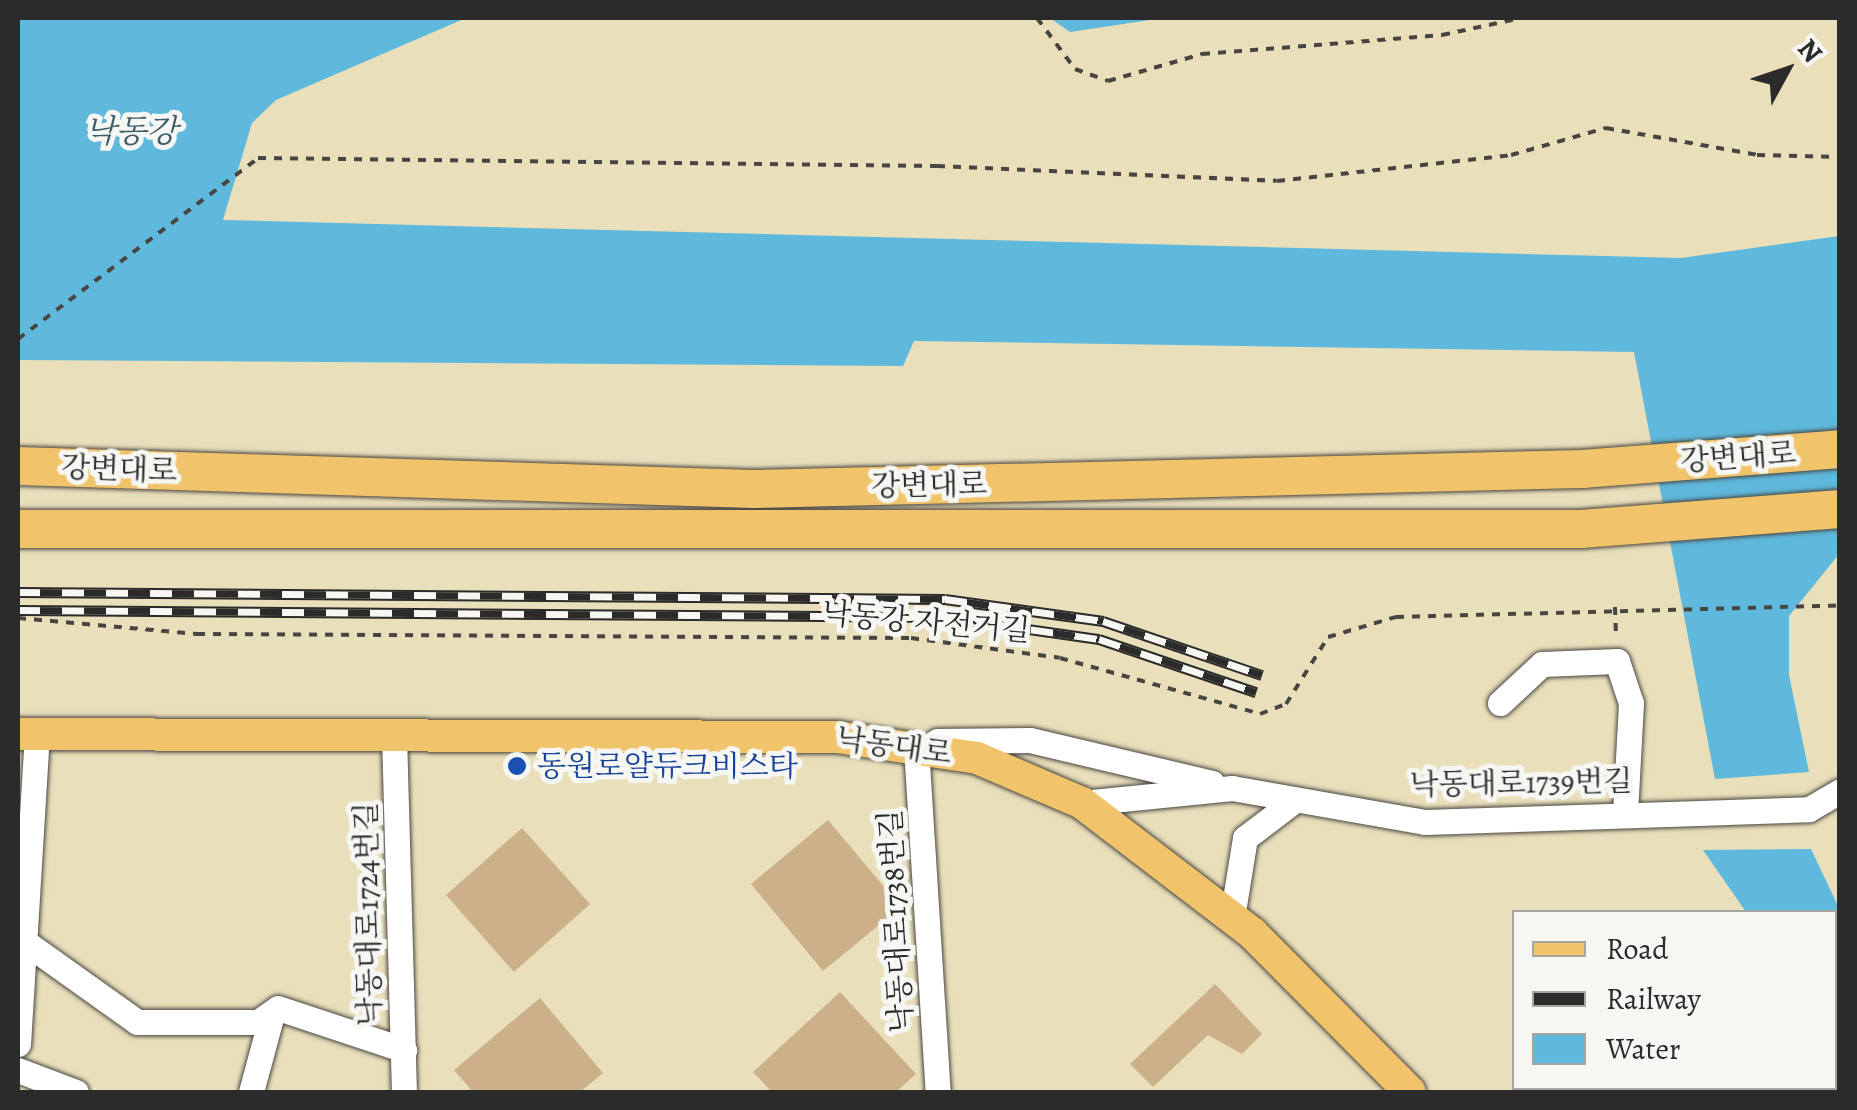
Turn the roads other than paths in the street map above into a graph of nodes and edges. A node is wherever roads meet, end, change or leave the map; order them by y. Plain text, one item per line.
1 (1840, 449) edge
2 (18, 466) edge
3 (1840, 508) edge
4 (18, 529) edge
5 (1500, 702) dead end
6 (27, 734) edge
7 (394, 735) junction
8 (879, 742) junction
9 (916, 747) junction
10 (1232, 788) junction
11 (1840, 790) edge
12 (1295, 800) junction
13 (1082, 803) junction
14 (1625, 815) junction
15 (1232, 918) junction
16 (22, 939) edge
17 (272, 1014) junction
18 (18, 1044) edge
19 (404, 1050) junction
20 (18, 1070) edge
21 (76, 1092) edge
22 (252, 1092) edge
23 (404, 1092) edge
24 (938, 1092) edge
25 (1410, 1092) edge

1 - 2 highway, 강변대로
3 - 4 highway, 강변대로
5 - 14 street
6 - 7 main road, 낙동대로
6 - 16 street
7 - 8 main road, 낙동대로
7 - 19 street, 낙동대로1724번길
8 - 9 main road, 낙동대로
8 - 10 street
9 - 13 main road, 낙동대로
9 - 24 street, 낙동대로1738번길
10 - 12 street, 낙동대로1739번길
10 - 13 street, 낙동대로1739번길
11 - 14 street, 낙동대로1739번길
12 - 14 street, 낙동대로1739번길
12 - 15 street
13 - 15 main road, 낙동대로
15 - 25 main road, 낙동대로
16 - 17 street
16 - 18 street
17 - 19 street
17 - 22 street
19 - 23 street, 낙동대로1724번길
20 - 21 street

